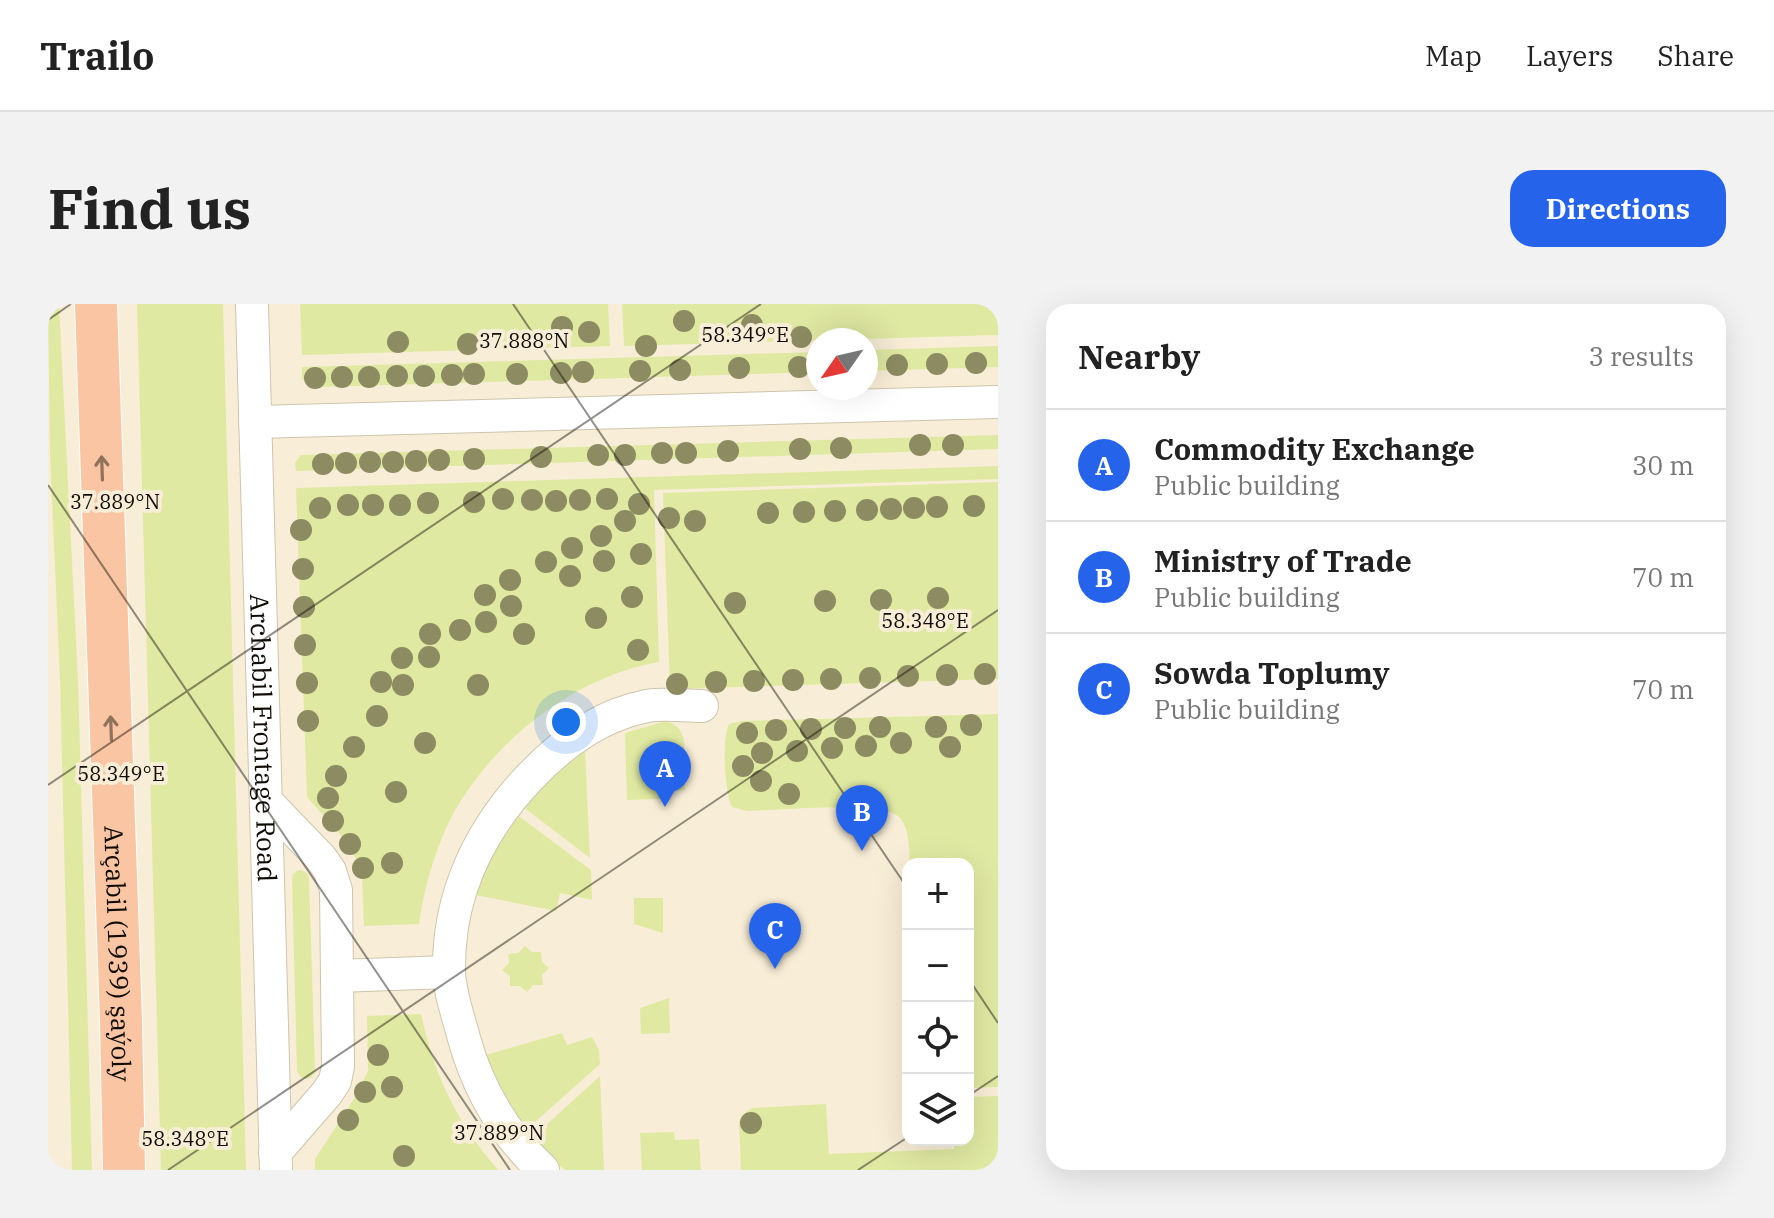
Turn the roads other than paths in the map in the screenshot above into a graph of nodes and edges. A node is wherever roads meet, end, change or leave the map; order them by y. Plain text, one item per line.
1 (96, 304) edge
2 (252, 304) edge
3 (998, 402) edge
4 (255, 422) junction
5 (702, 706) dead end
6 (266, 801) junction
7 (449, 972) junction
8 (337, 976) junction
9 (276, 1162) edge
10 (124, 1170) edge
11 (543, 1170) edge

10 -> 1 main road, Arçabil (1939) şaýoly
2 - 4 street, Archabil Frontage Road
3 - 4 street
4 - 6 street, Archabil Frontage Road
5 - 7 street
6 - 8 street
6 - 9 street, Archabil Frontage Road
7 - 8 street
7 - 11 street
8 - 9 street

